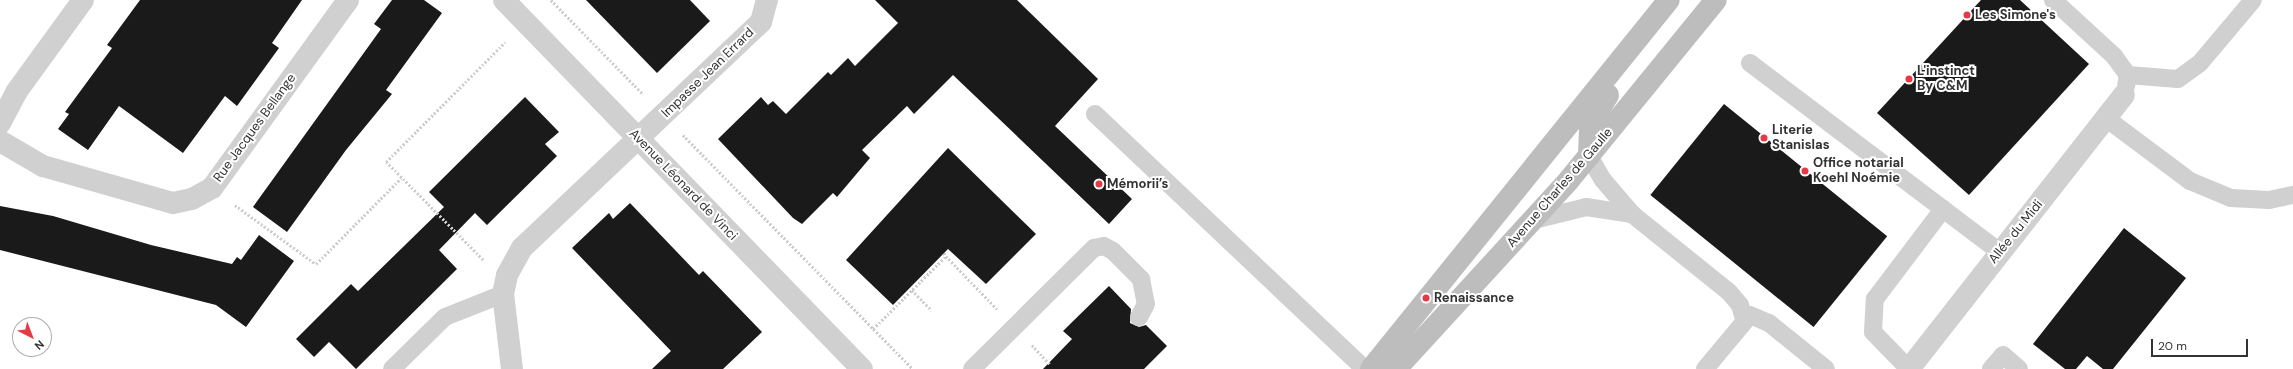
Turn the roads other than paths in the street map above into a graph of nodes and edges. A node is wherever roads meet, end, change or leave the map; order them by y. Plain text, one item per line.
1 (83, 0) edge
2 (348, 0) edge
3 (504, 0) edge
4 (767, 0) edge
5 (1669, 0) edge
6 (1674, 0) edge
7 (1716, 0) edge
8 (2053, 0) edge
9 (2253, 0) edge
10 (1750, 63) dead end
11 (2126, 85) junction
12 (1095, 114) dead end
13 (2107, 119) junction
14 (0, 123) edge
15 (639, 140) junction
16 (0, 141) edge
17 (1589, 156) junction
18 (2293, 194) edge
19 (1943, 209) junction
20 (1632, 214) junction
21 (1534, 220) junction
22 (2000, 252) junction
23 (505, 284) junction
24 (1138, 317) dead end
25 (1744, 319) junction
26 (392, 369) edge
27 (512, 369) edge
28 (862, 369) edge
29 (972, 369) edge
30 (1365, 369) edge
31 (1371, 369) edge
32 (1396, 369) edge
33 (1705, 369) edge
34 (1826, 369) edge
35 (1909, 369) edge
36 (1991, 369) edge
37 (2020, 369) edge

1 - 14 street
2 - 16 street, Rue Jacques Bellange
3 - 15 street, Avenue Léonard de Vinci
4 - 15 street, Impasse Jean Errard
5 - 31 main road
6 - 17 main road
7 - 17 main road, Avenue Charles de Gaulle
8 - 11 lane
9 - 11 lane
10 - 19 lane
11 - 13 street, Allée du Midi
12 - 30 lane
13 - 18 lane
13 - 22 street, Allée du Midi
15 - 23 street, Impasse Jean Errard
15 - 28 street, Avenue Léonard de Vinci
17 - 20 lane
17 - 21 main road, Avenue Charles de Gaulle
19 - 22 lane
19 - 35 lane
20 - 21 lane
20 - 25 lane
21 - 32 main road, Avenue Charles de Gaulle
22 - 35 street, Allée du Midi
23 - 26 lane
23 - 27 street
24 - 29 lane
25 - 33 lane
25 - 34 lane
36 - 37 lane

